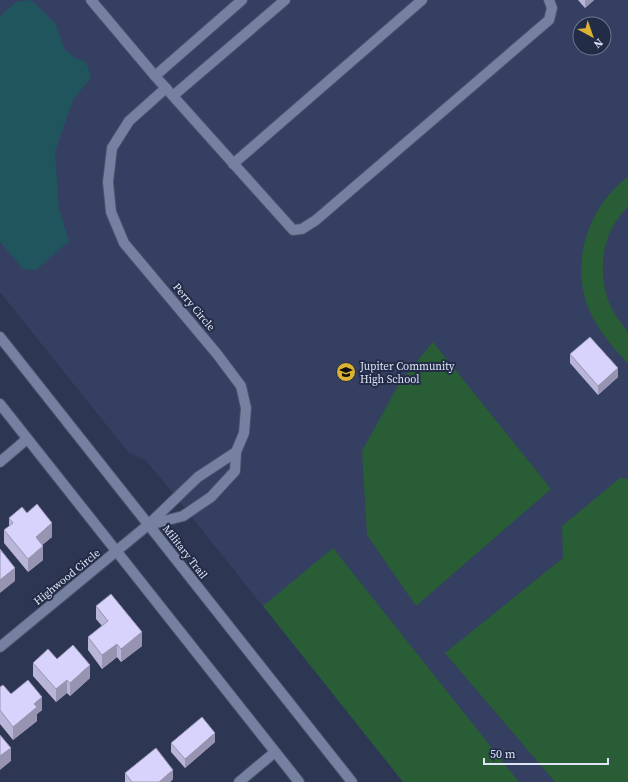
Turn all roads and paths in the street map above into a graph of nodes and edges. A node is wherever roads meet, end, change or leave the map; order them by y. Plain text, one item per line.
1 (91, 0) edge
2 (242, 0) edge
3 (285, 0) edge
4 (422, 0) edge
5 (549, 0) edge
6 (155, 76) junction
7 (170, 92) junction
8 (233, 164) junction
9 (0, 337) edge
10 (0, 404) edge
11 (28, 439) junction
12 (236, 452) junction
13 (0, 462) edge
14 (148, 525) junction
15 (117, 551) junction
16 (0, 647) edge
17 (276, 752) junction
18 (239, 782) edge
19 (299, 782) edge
20 (352, 782) edge

1 - 6 main road
2 - 6 main road
3 - 7 main road, Perry Circle
4 - 8 main road
5 - 8 main road
6 - 7 main road
7 - 8 main road
7 - 12 main road, Perry Circle
9 - 14 main road, Military Trail
10 - 11 main road
11 - 13 main road
11 - 15 main road
12 - 14 main road
12 - 14 main road, Perry Circle
14 - 15 main road, Highwood Circle
14 - 20 main road, Military Trail
15 - 16 main road, Highwood Circle
15 - 17 main road
17 - 18 main road
17 - 19 main road

